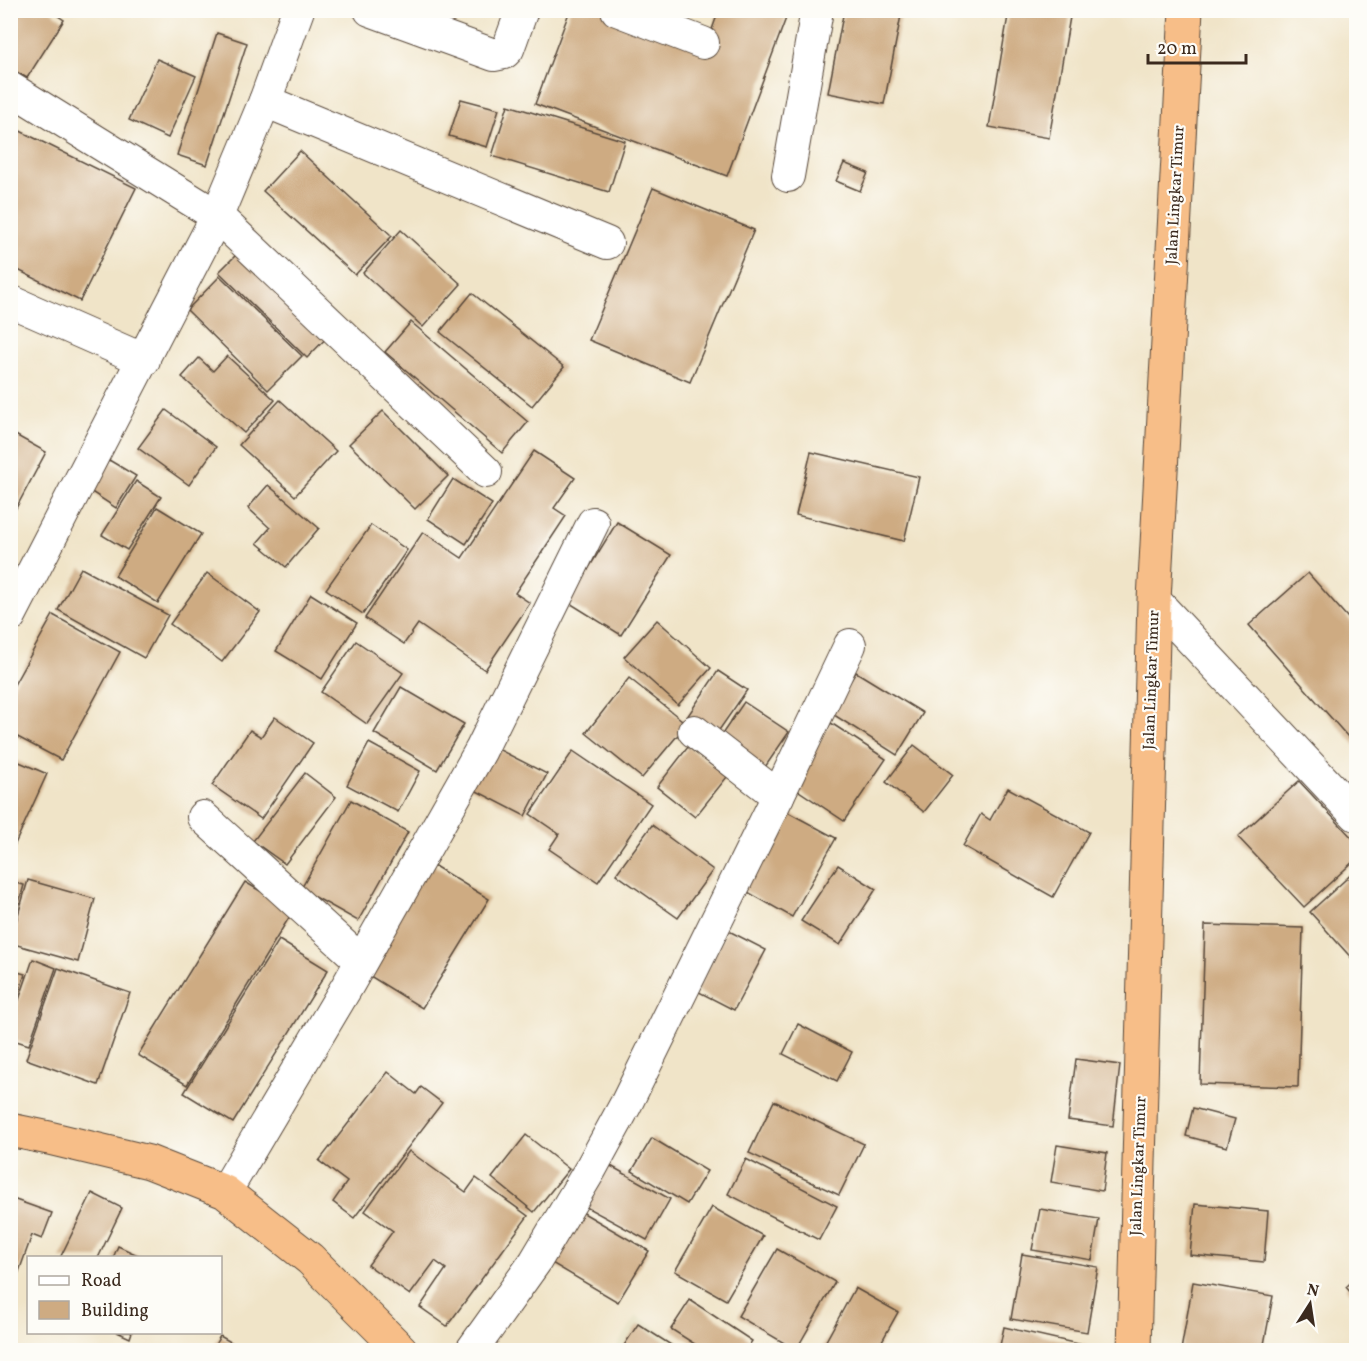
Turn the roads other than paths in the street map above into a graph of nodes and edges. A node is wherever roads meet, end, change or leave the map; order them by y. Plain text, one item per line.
1 (298, 10) edge
2 (370, 10) edge
3 (522, 10) edge
4 (617, 10) edge
5 (817, 10) edge
6 (1186, 10) edge
7 (703, 43) dead end
8 (10, 88) edge
9 (265, 101) junction
10 (788, 176) dead end
11 (218, 216) junction
12 (607, 243) dead end
13 (10, 301) edge
14 (144, 360) junction
15 (486, 472) dead end
16 (593, 523) dead end
17 (1154, 600) junction
18 (10, 616) edge
19 (850, 645) dead end
20 (694, 731) dead end
21 (778, 796) junction
22 (1356, 814) edge
23 (203, 817) dead end
24 (361, 961) junction
25 (10, 1130) edge
26 (225, 1192) junction
27 (401, 1350) edge
28 (472, 1350) edge
29 (1134, 1350) edge

1 - 9 street
2 - 3 street
4 - 7 street
5 - 10 street
6 - 17 highway, Jalan Lingkar Timur
8 - 11 street
9 - 11 street
9 - 12 street
11 - 14 street
11 - 15 street
13 - 14 street
14 - 18 street
16 - 24 street
17 - 22 street
17 - 29 highway, Jalan Lingkar Timur
19 - 21 street
20 - 21 street
21 - 28 street
23 - 24 street
24 - 26 street
25 - 26 highway
26 - 27 highway

